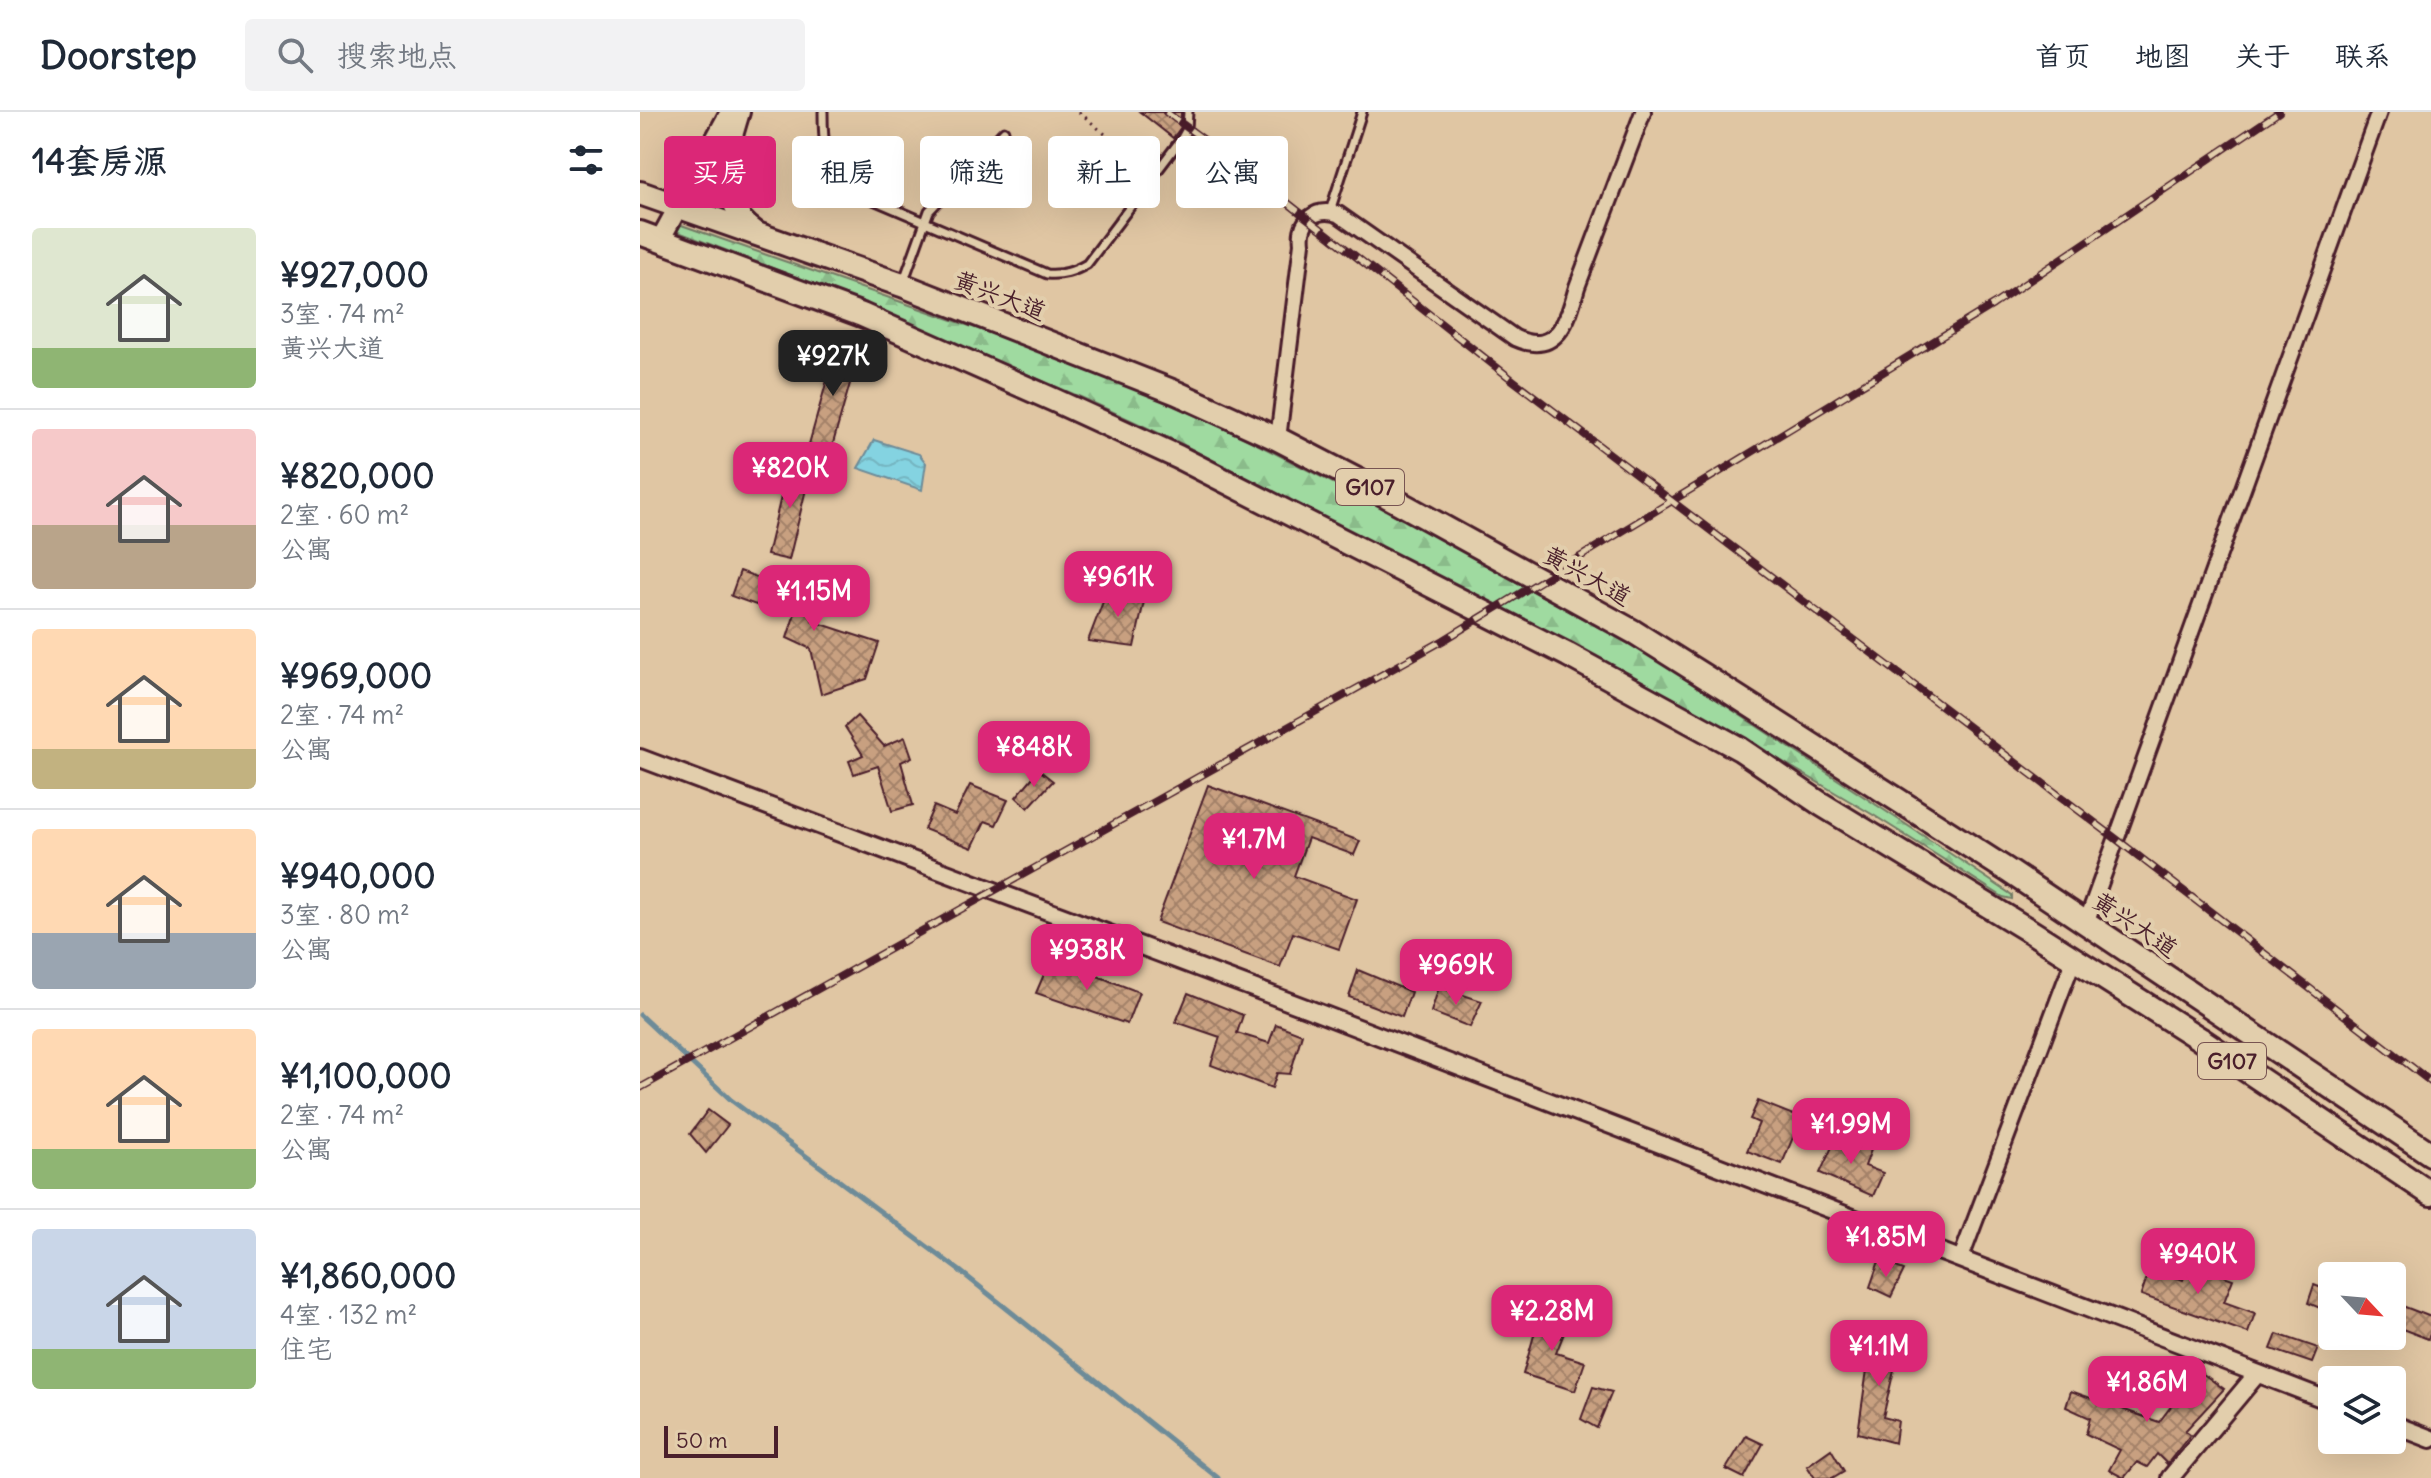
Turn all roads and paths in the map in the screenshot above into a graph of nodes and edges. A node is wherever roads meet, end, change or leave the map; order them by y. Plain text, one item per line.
1 (730, 112) edge
2 (740, 112) edge
3 (823, 112) edge
4 (1079, 112) edge
5 (1188, 112) edge
6 (1362, 112) edge
7 (1643, 112) edge
8 (2379, 112) edge
9 (1004, 131) dead end
10 (717, 136) edge
11 (1107, 136) edge
12 (1160, 167) edge
13 (640, 193) edge
14 (664, 200) edge
15 (676, 208) edge
16 (687, 208) edge
17 (1130, 208) edge
18 (1330, 211) junction
19 (923, 222) junction
20 (760, 234) junction
21 (650, 236) edge
22 (902, 285) junction
23 (1278, 439) junction
24 (640, 758) edge
25 (2086, 923) junction
26 (2073, 961) junction
27 (2431, 1154) edge
28 (2431, 1194) edge
29 (1961, 1258) junction
30 (2257, 1374) junction
31 (2318, 1397) edge
32 (2406, 1429) edge
33 (2431, 1439) edge
34 (2170, 1478) edge

1 - 10 main road
2 - 20 main road
3 - 19 lane
4 - 11 path
5 - 12 lane
6 - 18 lane
7 - 18 street
8 - 25 street
9 - 19 lane
13 - 14 highway, 黄兴大道 / G107
15 - 21 main road
16 - 20 highway, 黄兴大道 / G107
17 - 19 lane
18 - 23 street
19 - 22 lane
20 - 22 highway, 黄兴大道 / G107
21 - 26 highway, G107
22 - 23 highway, 黄兴大道 / G107
23 - 25 highway, 黄兴大道 / G107
24 - 29 street
25 - 27 highway, 黄兴大道 / G107
26 - 28 highway, G107
26 - 29 street
29 - 30 street
30 - 31 street
30 - 34 street
32 - 33 street

